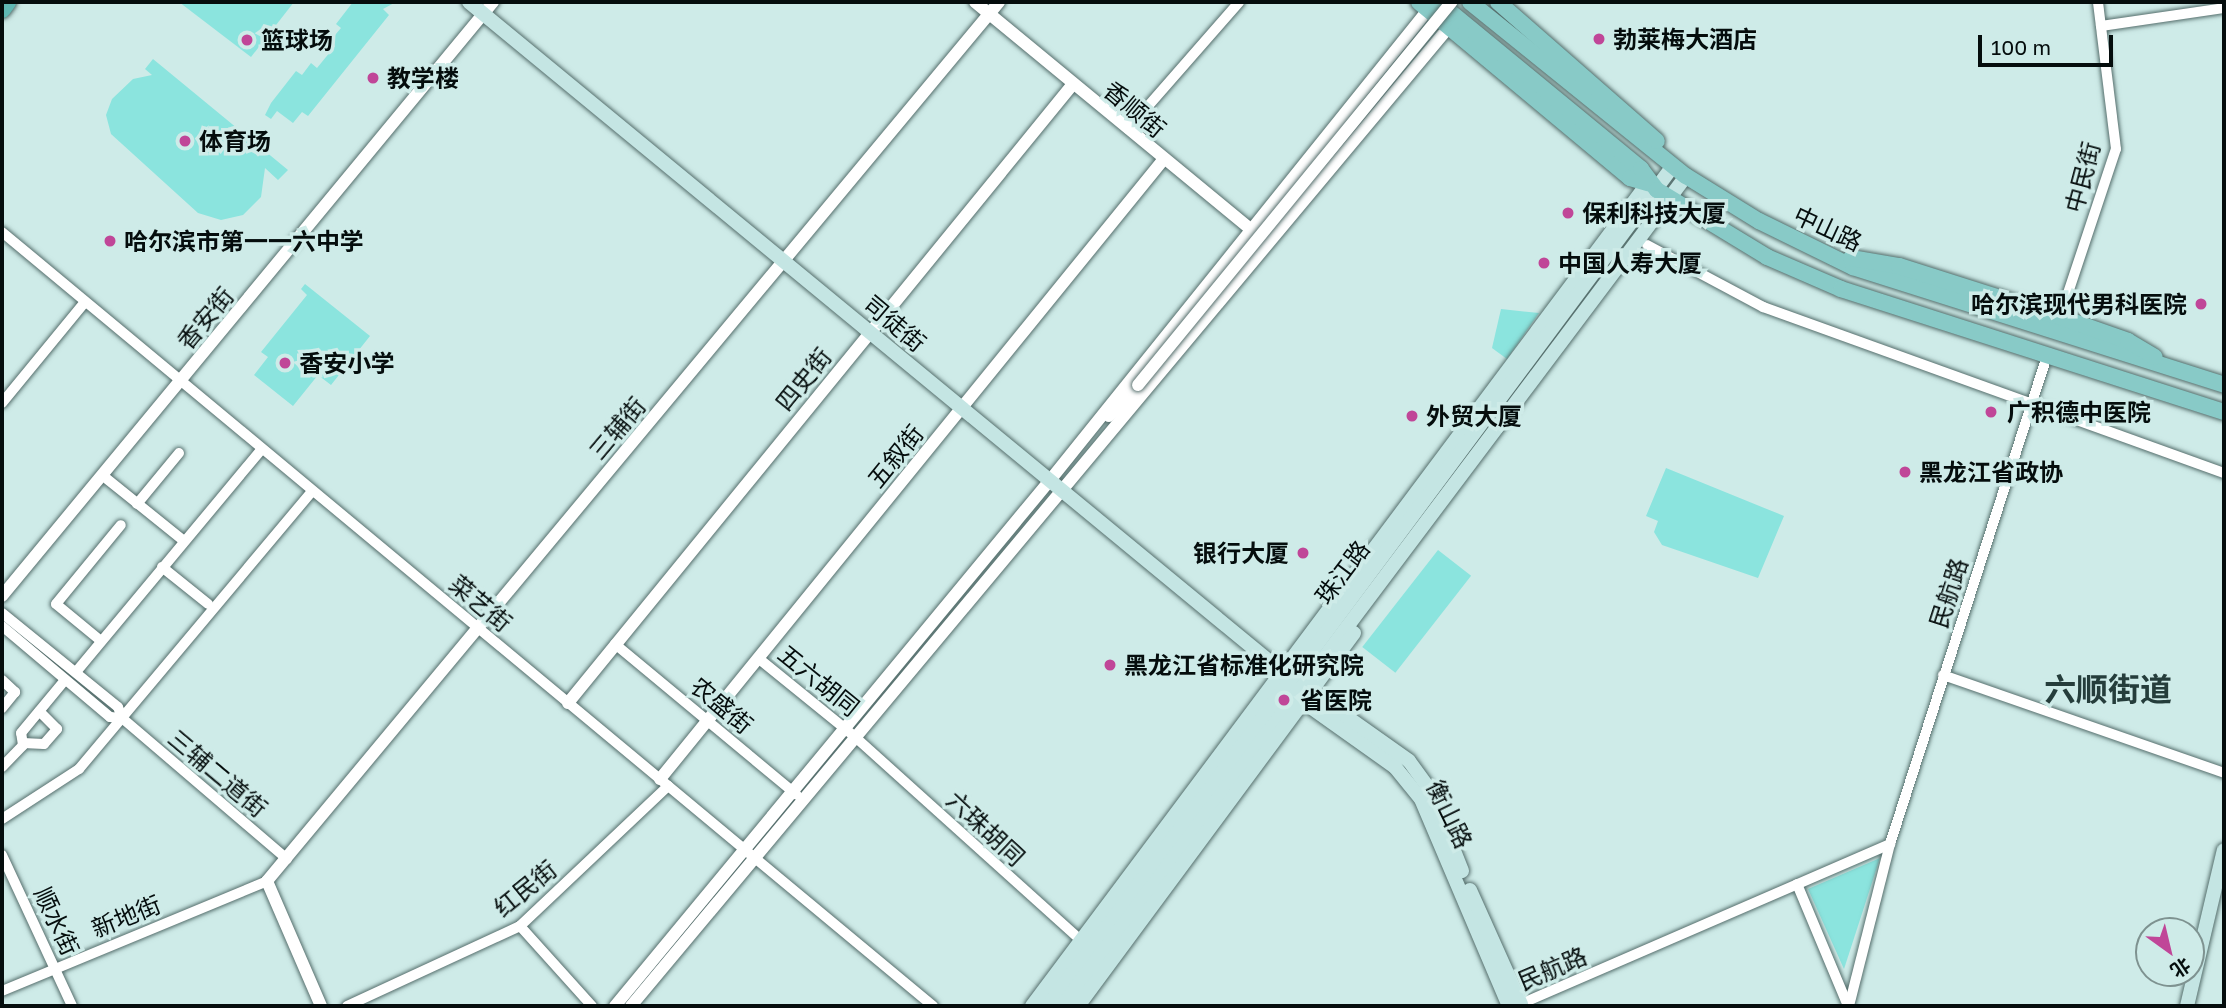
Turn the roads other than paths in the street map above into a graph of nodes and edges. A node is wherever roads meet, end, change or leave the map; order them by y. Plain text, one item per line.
1 (8, 2) edge
2 (469, 2) edge
3 (975, 2) edge
4 (999, 2) edge
5 (1239, 2) edge
6 (1451, 2) edge
7 (1469, 2) edge
8 (1498, 2) edge
9 (2098, 2) edge
10 (1430, 4) edge
11 (489, 7) edge
12 (2224, 8) edge
13 (2, 9) edge
14 (989, 14) junction
15 (1453, 22) junction
16 (2101, 26) junction
17 (1073, 85) junction
18 (1128, 129) junction
19 (1163, 160) junction
20 (1679, 171) junction
21 (1652, 186) junction
22 (1676, 203) junction
23 (1250, 229) junction
24 (2, 232) edge
25 (1271, 245) junction
26 (1647, 245) junction
27 (1831, 254) junction
28 (783, 260) junction
29 (85, 302) junction
30 (2060, 317) junction
31 (869, 331) junction
32 (2047, 356) junction
33 (2175, 369) junction
34 (180, 381) junction
35 (2224, 385) edge
36 (2, 403) edge
37 (2031, 404) junction
38 (961, 408) junction
39 (2224, 412) edge
40 (262, 449) junction
41 (179, 453) dead end
42 (1062, 465) junction
43 (2224, 473) edge
44 (107, 480) dead end
45 (1056, 484) junction
46 (312, 491) junction
47 (137, 504) junction
48 (121, 525) dead end
49 (184, 541) junction
50 (162, 568) junction
51 (2, 596) edge
52 (208, 604) dead end
53 (2, 613) edge
54 (2, 626) edge
55 (478, 628) junction
56 (101, 641) junction
57 (615, 644) junction
58 (758, 658) junction
59 (76, 672) junction
60 (1943, 675) junction
61 (2, 680) edge
62 (65, 680) junction
63 (1297, 688) junction
64 (568, 703) junction
65 (2, 708) edge
66 (39, 711) junction
67 (122, 718) junction
68 (707, 721) junction
69 (849, 732) junction
70 (23, 743) junction
71 (2, 767) edge
72 (2224, 773) edge
73 (664, 783) junction
74 (797, 795) junction
75 (2, 819) edge
76 (1891, 844) junction
77 (2224, 850) edge
78 (749, 853) junction
79 (2, 855) edge
80 (287, 859) junction
81 (2224, 878) edge
82 (267, 881) junction
83 (1797, 884) junction
84 (520, 926) junction
85 (1086, 945) junction
86 (56, 967) junction
87 (2, 991) edge
88 (72, 1006) edge
89 (321, 1006) edge
90 (347, 1006) edge
91 (592, 1006) edge
92 (615, 1006) edge
93 (631, 1006) edge
94 (933, 1006) edge
95 (1032, 1006) edge
96 (1048, 1006) edge
97 (1062, 1006) edge
98 (1078, 1006) edge
99 (1515, 1006) edge
100 (1849, 1006) edge
101 (2187, 1006) edge
102 (2193, 1006) edge

1 - 13 highway
2 - 11 main road, 司徒街
3 - 14 street, 香顺街
4 - 14 street, 三辅街
5 - 18 street
6 - 42 street, bridge
7 - 15 main road
7 - 20 main road, 中山路
8 - 20 main road
9 - 16 street, 中民街
10 - 15 main road, 中山路
10 - 23 street
11 - 28 main road, 司徒街
11 - 34 street, 香安街
12 - 16 street
14 - 17 street, 香顺街
14 - 28 street, 三辅街
15 - 21 main road, 中山路
15 - 25 street
16 - 30 street, 中民街
17 - 18 street, 香顺街
17 - 31 street, 四史街
18 - 19 street, 香顺街
19 - 23 street, 香顺街
19 - 38 street, 五叙街
20 - 21 main road, 珠江路
20 - 22 main road, 珠江路
20 - 27 main road, 中山路
21 - 22 main road, 中山路
21 - 63 main road, 珠江路
22 - 26 main road, 珠江路
22 - 32 main road, 中山路
22 - 63 main road, 珠江路
23 - 25 street, 香顺街
23 - 42 street
24 - 29 street, 菜艺街
25 - 45 street
26 - 37 street
26 - 63 main road, 珠江路
27 - 30 main road
27 - 33 main road, 中山路
28 - 31 main road, 司徒街
28 - 55 street, 三辅街
29 - 34 street, 菜艺街
29 - 36 street
30 - 33 main road
31 - 38 main road, 司徒街
31 - 57 street, 四史街
32 - 37 street, 民航路
32 - 39 main road, 中山路
33 - 35 main road, 中山路
34 - 40 street, 菜艺街
34 - 51 street, 香安街
37 - 43 street
37 - 60 street, 民航路
38 - 45 main road, 司徒街
38 - 58 street, 五叙街
40 - 46 street, 菜艺街
40 - 49 street
41 - 47 street
42 - 45 street
44 - 47 street
45 - 63 main road, 司徒街
45 - 69 street
46 - 55 street, 菜艺街
46 - 67 street
47 - 49 street
48 - 56 street
49 - 50 street
50 - 52 street
50 - 56 street
53 - 59 street, 三辅二道街
54 - 62 street, 三辅二道街
55 - 64 street, 菜艺街
55 - 80 street, 三辅街
56 - 59 street
57 - 64 street, 四史街
57 - 68 street, 农盛街
58 - 68 street, 五叙街
58 - 69 street, 五六胡同
59 - 67 street, 三辅二道街
60 - 72 street
60 - 76 street, 民航路
61 - 65 street
62 - 66 street
62 - 67 street, 三辅二道街
63 - 85 main road, 珠江路
63 - 97 main road, 珠江路
63 - 98 main road, 珠江路
63 - 99 main road, 衡山路
64 - 73 street, 菜艺街
66 - 70 street
66 - 70 street
67 - 75 street
67 - 80 street, 三辅二道街
68 - 73 street, 五叙街
68 - 74 street, 农盛街
69 - 74 street
69 - 85 street, 六珠胡同
70 - 71 street
73 - 78 street, 菜艺街
73 - 84 street, 红民街
74 - 78 street
76 - 83 street, 民航路
76 - 100 street, 民航路
77 - 101 main road
78 - 92 street
78 - 93 street
78 - 94 street, 菜艺街
79 - 86 street, 顺水街
80 - 82 street, 三辅街
81 - 102 main road
82 - 86 street, 新地街
82 - 89 street
83 - 99 street, 民航路
83 - 100 street, 民航路
84 - 90 street, 红民街
84 - 91 street
85 - 95 main road, 珠江路
85 - 96 main road, 珠江路
86 - 87 street, 新地街
86 - 88 street, 顺水街

